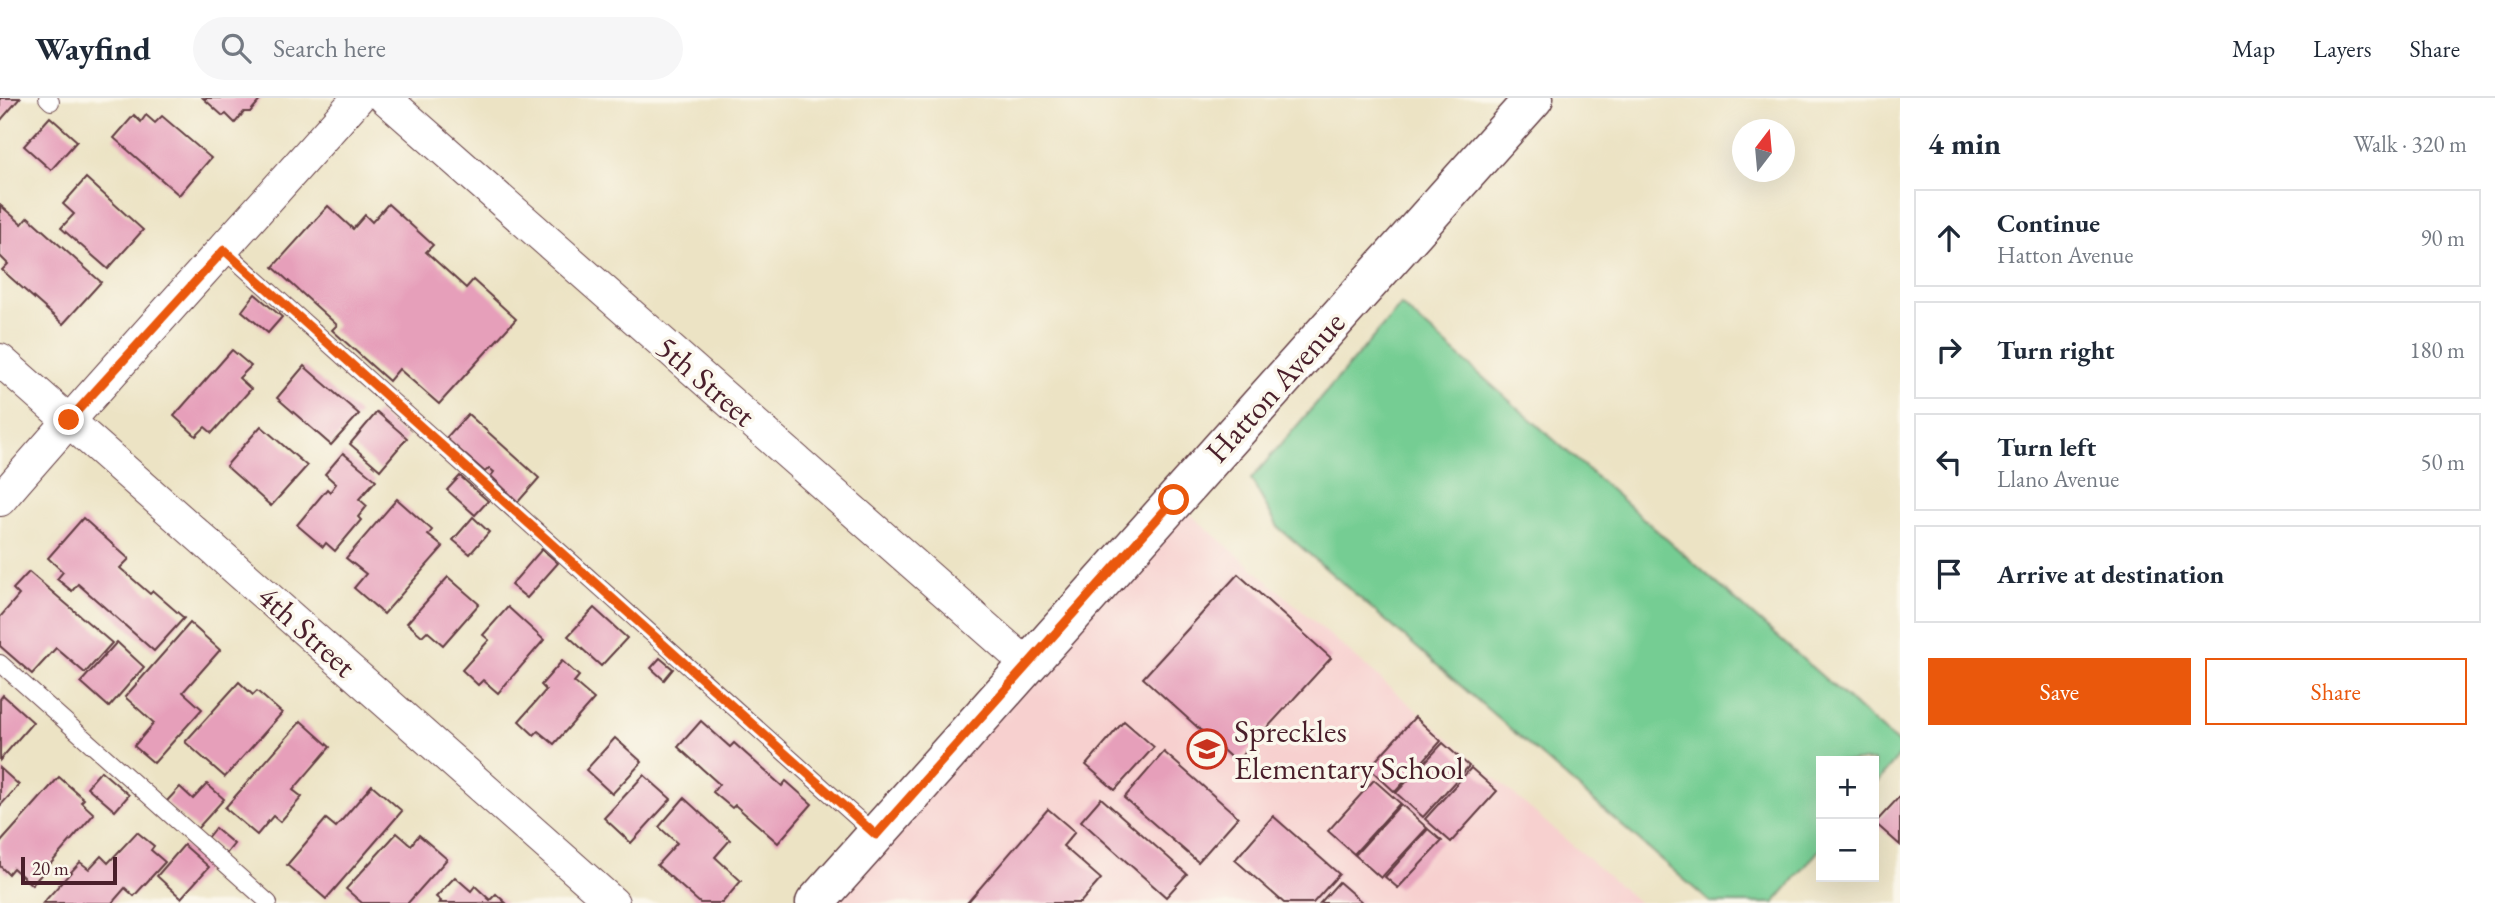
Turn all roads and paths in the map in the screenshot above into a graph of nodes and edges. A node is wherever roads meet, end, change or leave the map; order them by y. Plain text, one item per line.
1 (358, 98) edge
2 (385, 98) edge
3 (1534, 98) edge
4 (224, 250) junction
5 (0, 360) edge
6 (69, 420) junction
7 (0, 500) edge
8 (0, 663) edge
9 (1027, 664) junction
10 (876, 835) junction
11 (269, 903) edge
12 (613, 903) edge
13 (815, 903) edge

1 - 4 street
2 - 9 street, 5th Street
3 - 9 street, Hatton Avenue
4 - 6 street
4 - 10 lane
5 - 6 street, 4th Street
6 - 7 street
6 - 12 street, 4th Street
8 - 11 lane
9 - 10 street, Hatton Avenue
10 - 13 street, Hatton Avenue

